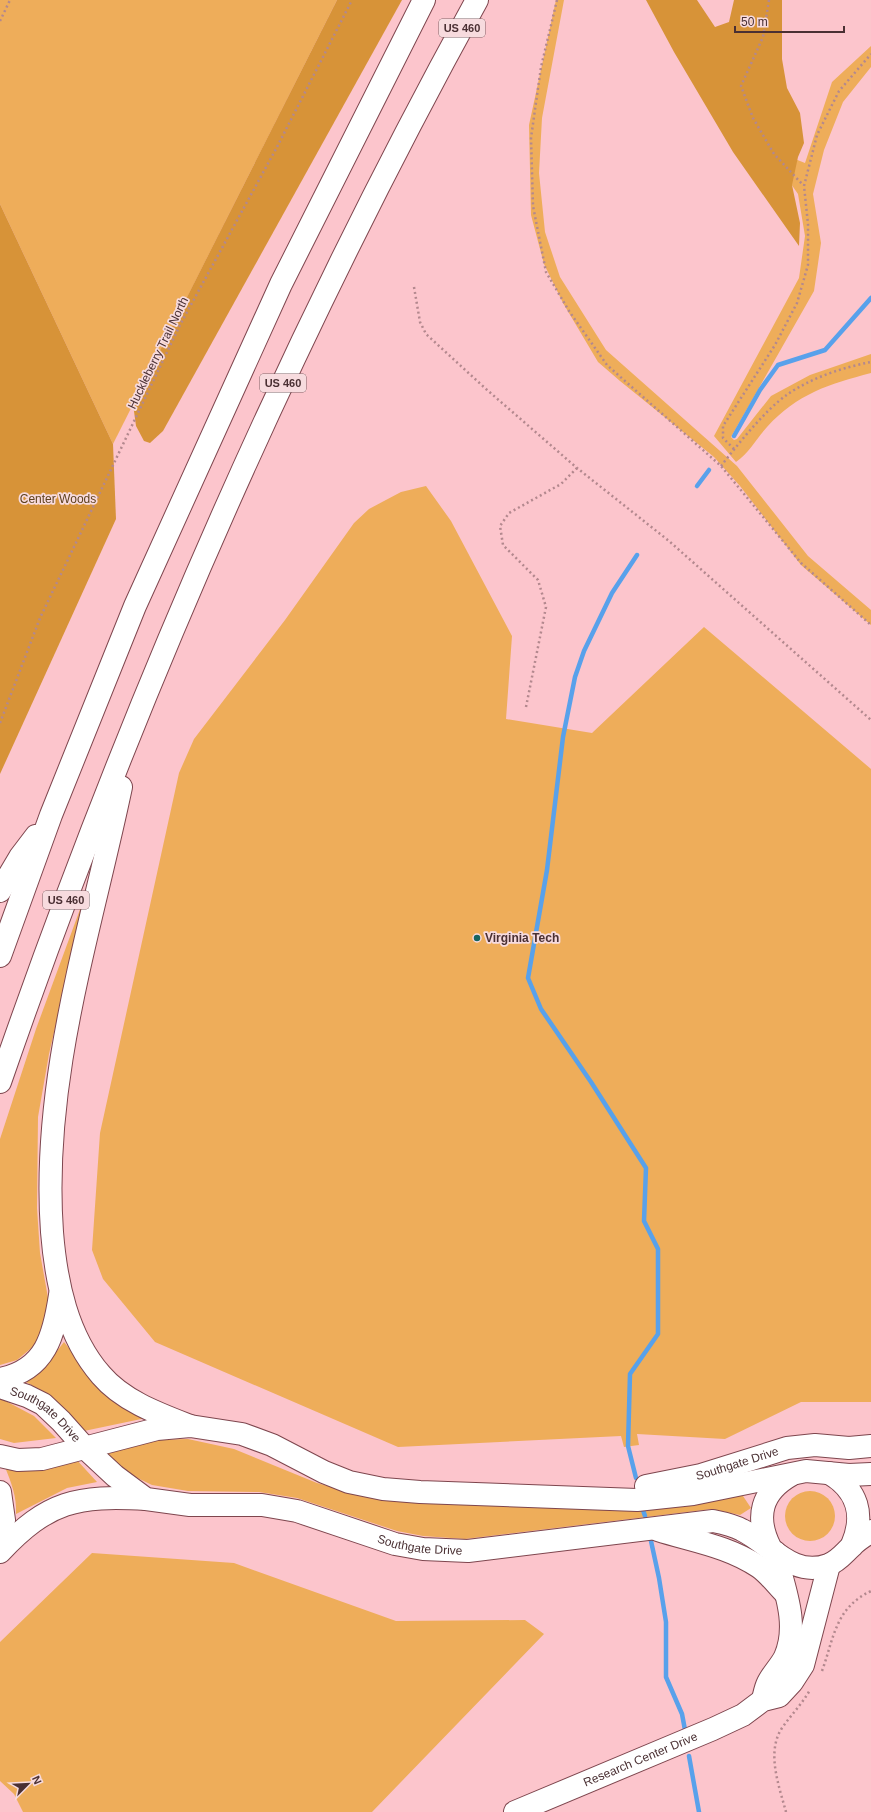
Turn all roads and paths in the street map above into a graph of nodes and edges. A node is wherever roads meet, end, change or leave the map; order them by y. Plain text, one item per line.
1 (10, 0) edge
2 (352, 0) edge
3 (424, 0) edge
4 (477, 0) edge
5 (557, 0) edge
6 (769, 0) edge
7 (0, 21) edge
8 (871, 54) edge
9 (804, 186) junction
10 (414, 287) dead end
11 (871, 362) edge
12 (734, 449) junction
13 (721, 466) junction
14 (577, 468) junction
15 (871, 625) edge
16 (526, 707) dead end
17 (135, 719) junction
18 (871, 720) edge
19 (0, 723) edge
20 (50, 815) junction
21 (0, 891) edge
22 (0, 956) edge
23 (0, 1082) edge
24 (60, 1293) junction
25 (0, 1379) edge
26 (0, 1387) edge
27 (190, 1426) junction
28 (871, 1446) edge
29 (86, 1449) junction
30 (0, 1456) edge
31 (829, 1473) junction
32 (792, 1474) junction
33 (871, 1474) edge
34 (0, 1492) edge
35 (555, 1497) junction
36 (146, 1499) junction
37 (651, 1528) junction
38 (871, 1531) edge
39 (0, 1542) edge
40 (852, 1545) junction
41 (773, 1550) junction
42 (0, 1552) edge
43 (829, 1565) junction
44 (871, 1591) edge
45 (787, 1595) junction
46 (818, 1676) dead end
47 (812, 1688) dead end
48 (763, 1700) junction
49 (515, 1812) edge
50 (786, 1812) edge

1 - 7 path
2 - 19 path, Huckleberry Trail North
3 - 20 main road, US 460
4 - 17 main road, US 460
5 - 13 path
6 - 9 path
8 - 9 path
9 - 12 path
10 - 14 path
11 - 12 path
12 - 13 path
13 - 15 path
14 - 16 path
14 - 18 path
17 - 23 main road, US 460
17 - 24 main road
20 - 21 main road
20 - 22 main road, US 460
24 - 25 main road
24 - 27 main road
26 - 29 main road, Southgate Drive
27 - 29 main road, Southgate Drive
27 - 35 main road, Southgate Drive
28 - 35 main road, Southgate Drive
29 - 30 main road, Southgate Drive
29 - 36 main road, Southgate Drive
31 - 32 main road, Southgate Drive
31 - 33 main road, Southgate Drive
31 - 40 main road, Southgate Drive
32 - 35 main road, Southgate Drive
32 - 41 main road, Southgate Drive
34 - 39 main road
36 - 37 main road, Southgate Drive
36 - 42 main road
37 - 41 main road, Southgate Drive
37 - 45 main road
38 - 40 main road, Southgate Drive
40 - 43 main road, Southgate Drive
41 - 43 main road, Southgate Drive
41 - 45 main road
43 - 48 main road, Research Center Drive
44 - 46 path
45 - 48 main road
47 - 50 path
48 - 49 main road, Research Center Drive

